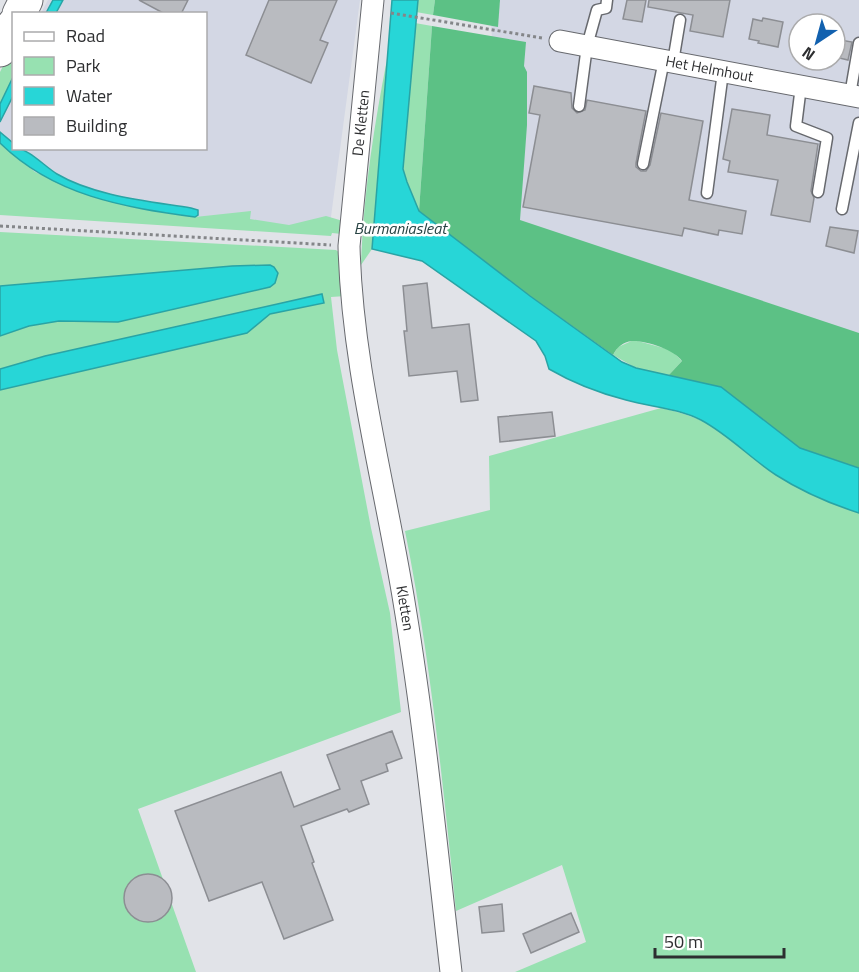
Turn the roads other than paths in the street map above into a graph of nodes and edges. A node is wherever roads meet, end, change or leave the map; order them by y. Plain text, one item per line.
1 (607, 0) edge
2 (381, 6) edge
3 (680, 20) dead end
4 (12, 28) edge
5 (560, 41) road end
6 (859, 43) edge
7 (587, 46) junction
8 (0, 50) edge
9 (669, 61) junction
10 (723, 72) junction
11 (801, 86) junction
12 (855, 96) edge
13 (579, 106) dead end
14 (859, 123) edge
15 (643, 164) dead end
16 (818, 192) dead end
17 (707, 193) dead end
18 (843, 209) dead end
19 (349, 246) joint
20 (451, 972) edge

1 - 7 lane
2 - 19 street, De Kletten
3 - 9 lane
4 - 8 main road
5 - 7 street, Het Helmhout
6 - 12 lane
7 - 9 street, Het Helmhout
7 - 13 lane
9 - 10 street, Het Helmhout
9 - 15 lane
10 - 11 street, Het Helmhout
10 - 17 lane
11 - 12 street, Het Helmhout
11 - 16 lane
14 - 18 lane
19 - 20 street, Kletten

